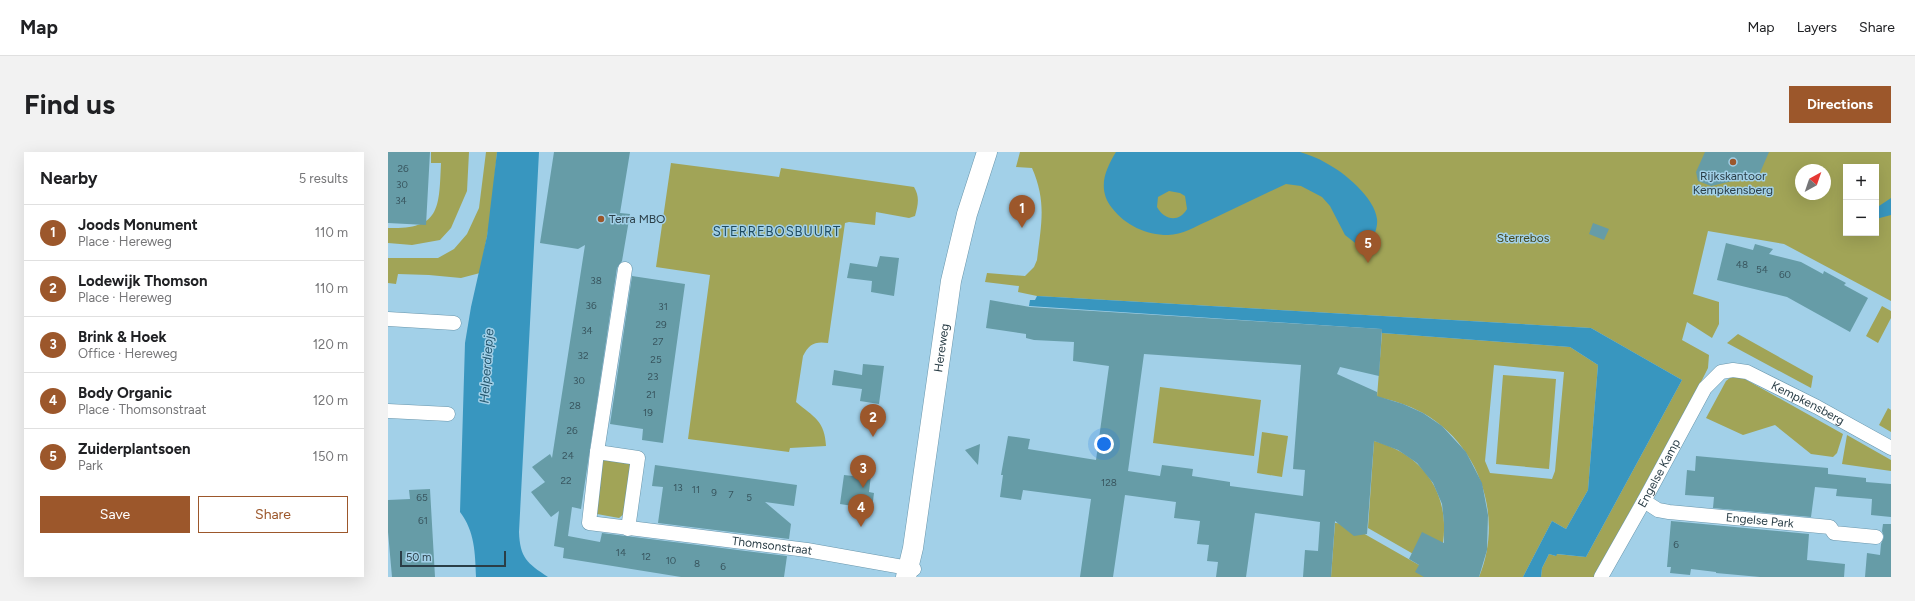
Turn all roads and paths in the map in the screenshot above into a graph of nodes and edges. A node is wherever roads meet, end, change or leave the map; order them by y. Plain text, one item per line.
1 (987, 152) edge
2 (625, 269) dead end
3 (388, 319) edge
4 (454, 323) dead end
5 (1721, 372) joint
6 (388, 411) edge
7 (448, 414) dead end
8 (1891, 448) edge
9 (596, 452) junction
10 (1644, 501) junction
11 (628, 529) junction
12 (1876, 537) dead end
13 (911, 573) edge
14 (1601, 577) edge

1 - 13 main road, Hereweg
2 - 9 street, Thomsonstraat
3 - 4 street
5 - 8 street, Kempkensberg
5 - 10 street, Engelse Kamp
6 - 7 street
9 - 11 street, Thomsonstraat
9 - 11 street
10 - 12 street, Engelse Park
10 - 14 street, Engelse Kamp
11 - 13 street, Thomsonstraat

